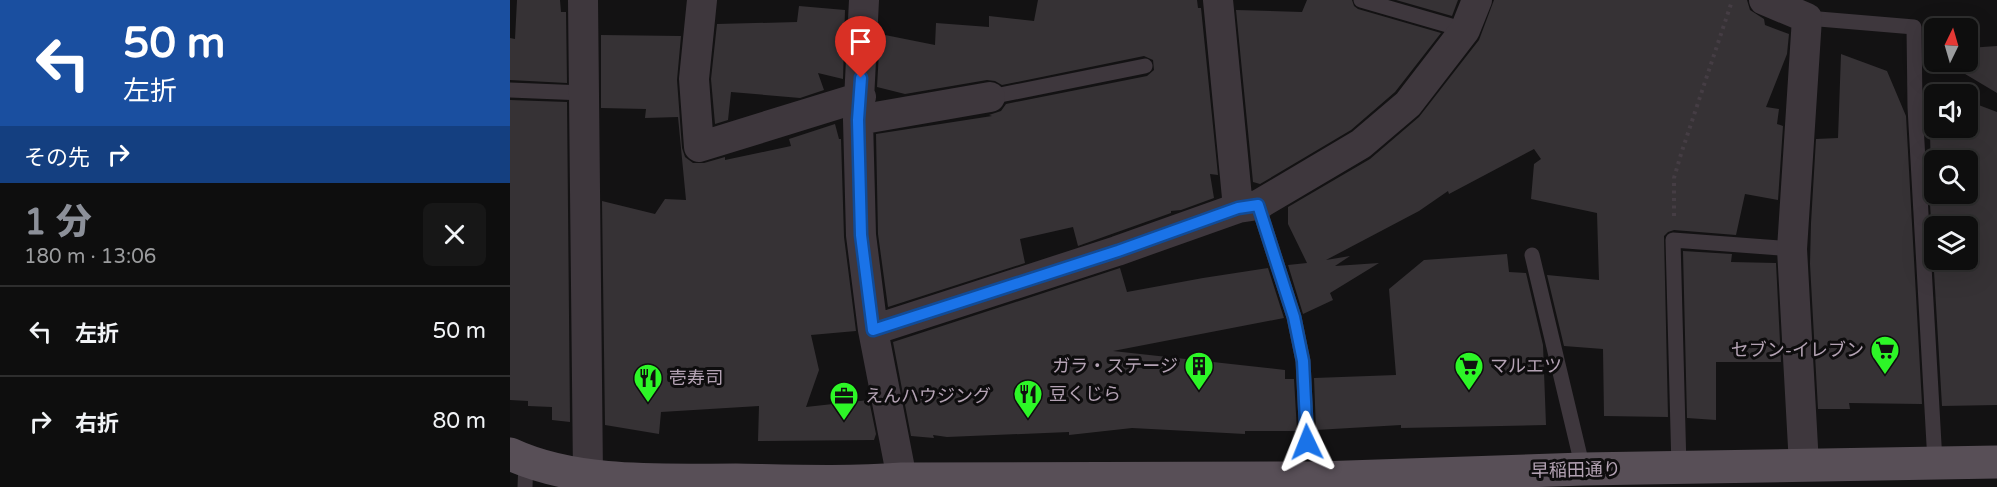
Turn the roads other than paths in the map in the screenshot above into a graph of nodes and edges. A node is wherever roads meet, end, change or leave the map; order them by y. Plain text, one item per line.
1 (583, 0) edge
2 (702, 0) edge
3 (864, 0) edge
4 (1218, 0) edge
5 (1361, 0) edge
6 (1477, 0) edge
7 (1764, 0) edge
8 (1807, 18) junction
9 (1465, 30) junction
10 (1144, 66) dead end
11 (510, 90) edge
12 (584, 93) junction
13 (990, 97) joint
14 (859, 109) junction
15 (1248, 207) junction
16 (1792, 249) junction
17 (1532, 255) dead end
18 (873, 330) junction
19 (1307, 442) dead end
20 (1935, 462) junction
21 (1997, 462) edge
22 (1804, 465) junction
23 (520, 468) edge
24 (1583, 469) junction
25 (588, 475) junction
26 (1664, 475) edge
27 (902, 479) junction
28 (1485, 480) edge
29 (1212, 483) edge
30 (861, 484) edge

1 - 12 street
2 - 14 street
3 - 14 street
4 - 15 street
5 - 9 lane
6 - 9 street
7 - 8 street
8 - 16 street
8 - 20 lane
9 - 15 street
10 - 13 lane
11 - 12 lane
12 - 25 street
13 - 14 street
14 - 18 street
15 - 18 street
15 - 19 lane
16 - 22 street
16 - 26 lane
17 - 24 lane
18 - 27 street
20 - 21 main road, 早稲田通り
20 - 22 main road, 早稲田通り
22 - 26 main road, 早稲田通り
23 - 25 main road, 早稲田通り
24 - 26 main road, 早稲田通り
24 - 28 main road, 早稲田通り
25 - 30 main road, 早稲田通り
27 - 29 main road, 早稲田通り
27 - 30 main road, 早稲田通り
28 - 29 main road, 早稲田通り

